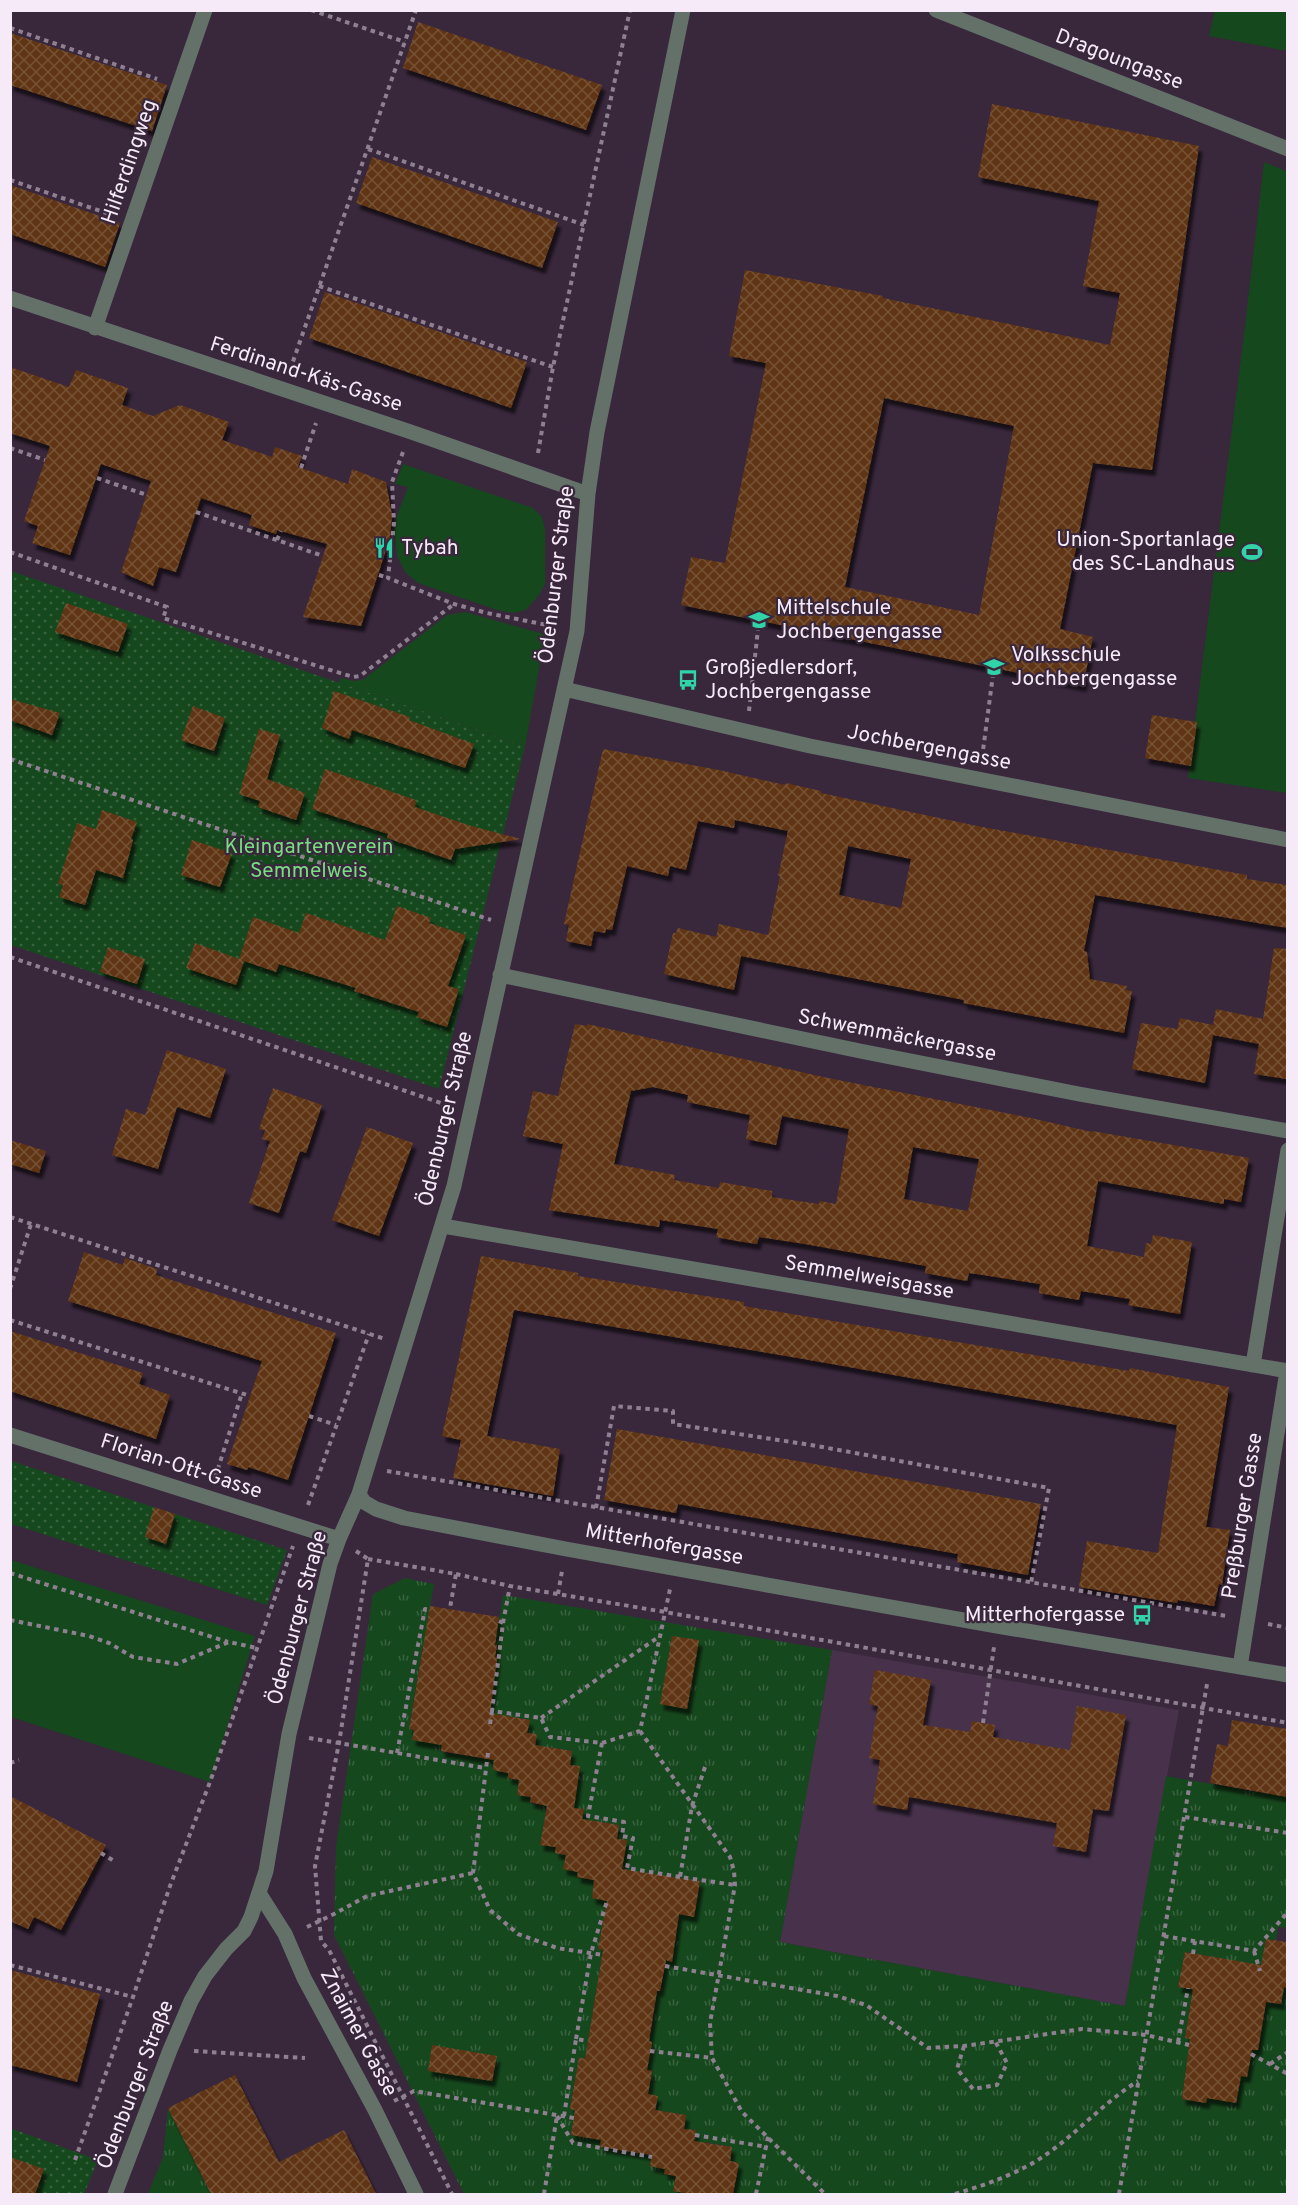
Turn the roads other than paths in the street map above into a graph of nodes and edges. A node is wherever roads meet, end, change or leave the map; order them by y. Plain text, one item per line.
1 (205, 10) edge
2 (682, 10) edge
3 (936, 10) edge
4 (1287, 149) edge
5 (10, 298) edge
6 (95, 328) junction
7 (588, 494) junction
8 (564, 689) junction
9 (1287, 840) edge
10 (500, 975) junction
11 (1287, 1131) edge
12 (1287, 1150) edge
13 (443, 1227) junction
14 (1253, 1365) junction
15 (1287, 1371) edge
16 (10, 1435) edge
17 (359, 1494) junction
18 (339, 1539) junction
19 (1240, 1666) junction
20 (1287, 1675) edge
21 (259, 1893) junction
22 (115, 2194) edge
23 (416, 2194) edge

1 - 6 street, Hilferdingweg
2 - 7 street, Ödenburger Straße
3 - 4 street, Dragoungasse
5 - 6 street, Ferdinand-Käs-Gasse
6 - 7 street, Ferdinand-Käs-Gasse
7 - 8 street, Ödenburger Straße
8 - 9 street, Jochbergengasse
8 - 10 street, Ödenburger Straße
10 - 11 street, Schwemmäckergasse
10 - 13 street, Ödenburger Straße
12 - 14 street
13 - 14 street, Semmelweisgasse
13 - 17 street, Ödenburger Straße
14 - 15 street, Semmelweisgasse
15 - 19 street, Preßburger Gasse
16 - 18 street, Florian-Ott-Gasse
17 - 18 street, Ödenburger Straße
17 - 19 street, Mitterhofergasse
18 - 21 street, Ödenburger Straße
19 - 20 street, Mitterhofergasse
21 - 22 street, Ödenburger Straße
21 - 23 street, Znaimer Gasse

